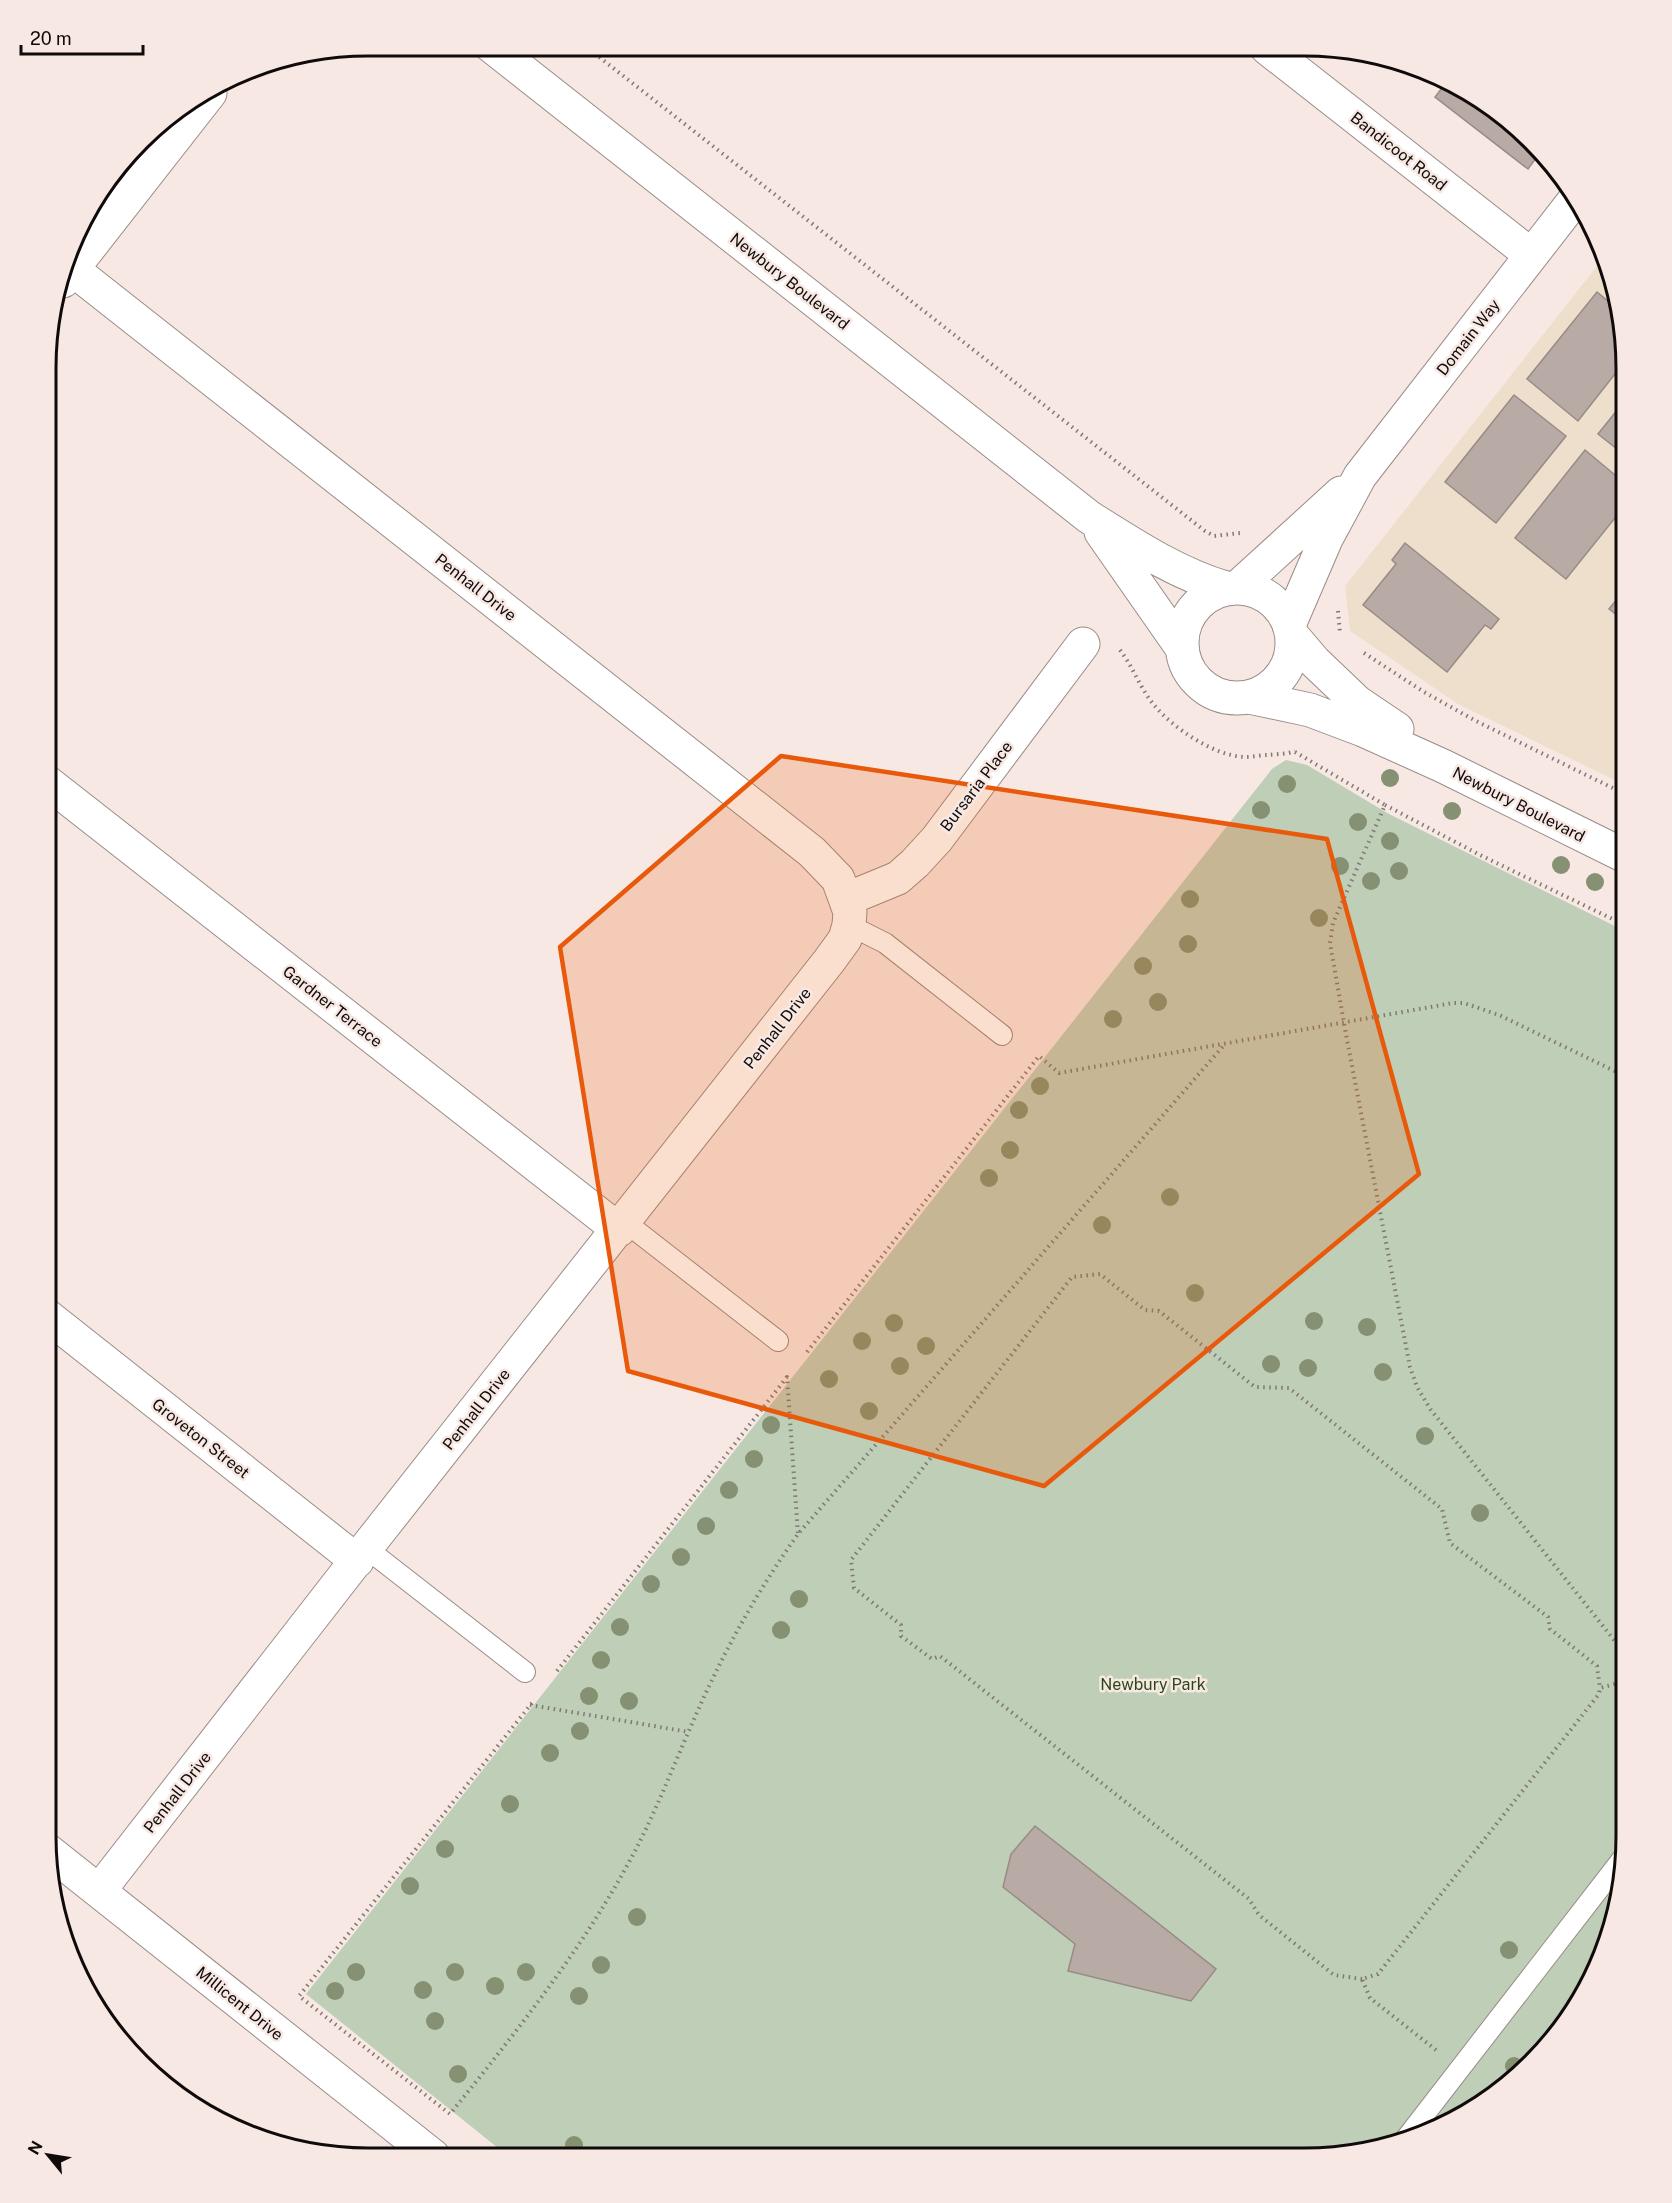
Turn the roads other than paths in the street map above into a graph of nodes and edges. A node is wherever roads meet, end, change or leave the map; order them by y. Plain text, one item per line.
1 (504, 56) edge
2 (1277, 56) edge
3 (202, 103) edge
4 (1571, 205) edge
5 (1531, 255) junction
6 (71, 272) edge
7 (69, 276) edge
8 (1360, 476) junction
9 (1089, 517) junction
10 (1232, 588) junction
11 (1291, 630) junction
12 (1083, 644) dead end
13 (1182, 648) junction
14 (1249, 697) junction
15 (1443, 766) junction
16 (56, 789) edge
17 (1616, 852) edge
18 (848, 912) junction
19 (1002, 1035) dead end
20 (622, 1226) junction
21 (56, 1323) edge
22 (778, 1341) dead end
23 (362, 1554) junction
24 (525, 1672) dead end
25 (56, 1857) edge
26 (1615, 1869) edge
27 (99, 1891) junction
28 (1414, 2128) edge
29 (423, 2148) edge

1 - 9 street, Newbury Boulevard
2 - 5 street, Bandicoot Road
3 - 6 street
4 - 5 street, Domain Way
5 - 8 street, Domain Way
7 - 18 street, Penhall Drive
8 - 10 street, Domain Way
8 - 11 street, Domain Way
9 - 10 street, Newbury Boulevard
9 - 13 street, Newbury Boulevard
10 - 11 street
10 - 13 street
11 - 14 street
11 - 15 street, Newbury Boulevard
12 - 18 street, Bursaria Place
13 - 14 street
14 - 15 street, Newbury Boulevard
15 - 17 street, Newbury Boulevard
16 - 20 street, Gardner Terrace
18 - 19 lane
18 - 20 street, Penhall Drive
20 - 22 lane, Gardner Terrace
20 - 23 street, Penhall Drive
21 - 23 street, Groveton Street
23 - 24 lane, Groveton Street
23 - 27 street, Penhall Drive
25 - 27 street, Millicent Drive
26 - 28 lane
27 - 29 street, Millicent Drive

